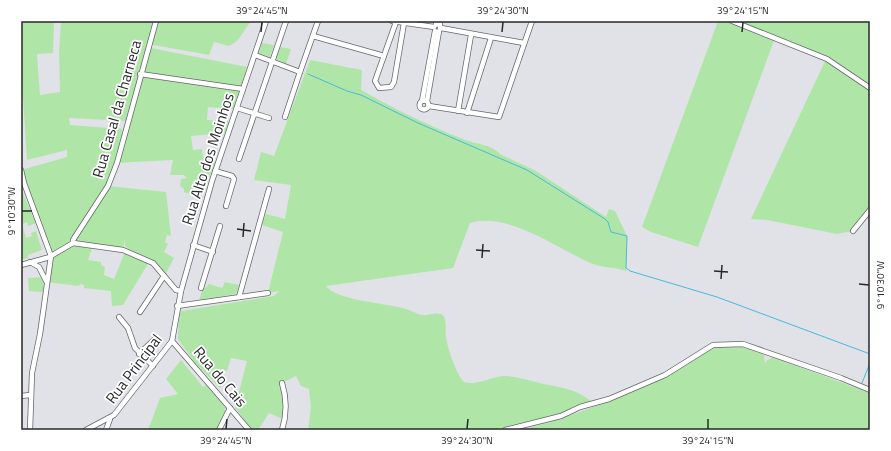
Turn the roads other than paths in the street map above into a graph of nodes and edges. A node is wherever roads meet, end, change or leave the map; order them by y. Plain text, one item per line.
1 (156, 21) edge
2 (266, 21) edge
3 (286, 21) edge
4 (318, 21) edge
5 (394, 21) edge
6 (532, 21) edge
7 (732, 21) edge
8 (404, 23) junction
9 (437, 26) edge
10 (471, 35) junction
11 (313, 36) junction
12 (491, 38) junction
13 (524, 43) junction
14 (255, 55) junction
15 (384, 56) junction
16 (272, 60) junction
17 (300, 72) junction
18 (140, 74) junction
19 (870, 88) edge
20 (243, 89) junction
21 (424, 101) junction
22 (429, 106) junction
23 (237, 108) junction
24 (458, 112) junction
25 (254, 113) junction
26 (467, 113) junction
27 (285, 117) dead end
28 (269, 118) dead end
29 (239, 158) dead end
30 (21, 170) edge
31 (215, 171) junction
32 (269, 189) dead end
33 (226, 206) dead end
34 (870, 210) edge
35 (220, 226) dead end
36 (853, 231) dead end
37 (73, 243) junction
38 (193, 245) junction
39 (213, 252) junction
40 (50, 256) junction
41 (30, 262) junction
42 (21, 265) edge
43 (164, 276) junction
44 (47, 282) junction
45 (201, 288) dead end
46 (181, 291) junction
47 (268, 293) dead end
48 (239, 297) junction
49 (177, 306) junction
50 (140, 312) dead end
51 (119, 317) dead end
52 (155, 339) dead end
53 (172, 341) junction
54 (139, 354) junction
55 (153, 366) junction
56 (282, 383) dead end
57 (870, 390) edge
58 (30, 395) junction
59 (21, 396) edge
60 (230, 408) junction
61 (110, 419) junction
62 (30, 430) edge
63 (86, 430) edge
64 (106, 430) edge
65 (219, 430) edge
66 (249, 430) edge
67 (282, 430) edge
68 (505, 430) edge

1 - 18 street, Rua Casal da Charneca
2 - 14 street, Rua Alto dos Moinhos
3 - 16 street
4 - 11 street
5 - 8 street
5 - 15 street
6 - 13 street
7 - 19 street
8 - 9 street
8 - 15 street
9 - 10 street
9 - 21 street
10 - 12 street
10 - 24 street
11 - 15 street
11 - 17 street
12 - 13 street
12 - 26 street
13 - 26 street
14 - 16 street
14 - 20 street, Rua Alto dos Moinhos
16 - 17 street
16 - 25 street
17 - 27 street
18 - 20 street
18 - 37 street, Rua Casal da Charneca
20 - 23 street, Rua Alto dos Moinhos
21 - 22 street
21 - 22 street
22 - 24 street
23 - 25 street
23 - 31 street, Rua Alto dos Moinhos
24 - 26 street
25 - 28 street
25 - 29 street
30 - 40 street
31 - 33 street
31 - 38 street, Rua Alto dos Moinhos
32 - 48 street
34 - 36 street
35 - 39 street
37 - 40 street
37 - 43 street
38 - 39 street
38 - 46 street, Rua Alto dos Moinhos
39 - 45 street
40 - 41 street
40 - 44 street
41 - 42 street
41 - 44 street
43 - 46 street
43 - 50 street
44 - 58 street
46 - 49 street, Rua Alto dos Moinhos
47 - 48 street
48 - 49 street
49 - 53 street, Rua Principal
51 - 54 street
52 - 54 street
53 - 55 street, Rua Principal
53 - 60 street, Rua do Cais
54 - 55 street
55 - 61 street, Rua Principal
56 - 67 street
57 - 68 street
58 - 59 street
58 - 62 street
60 - 65 street
60 - 66 street, Rua do Cais
61 - 63 street, Rua Principal
61 - 64 street

